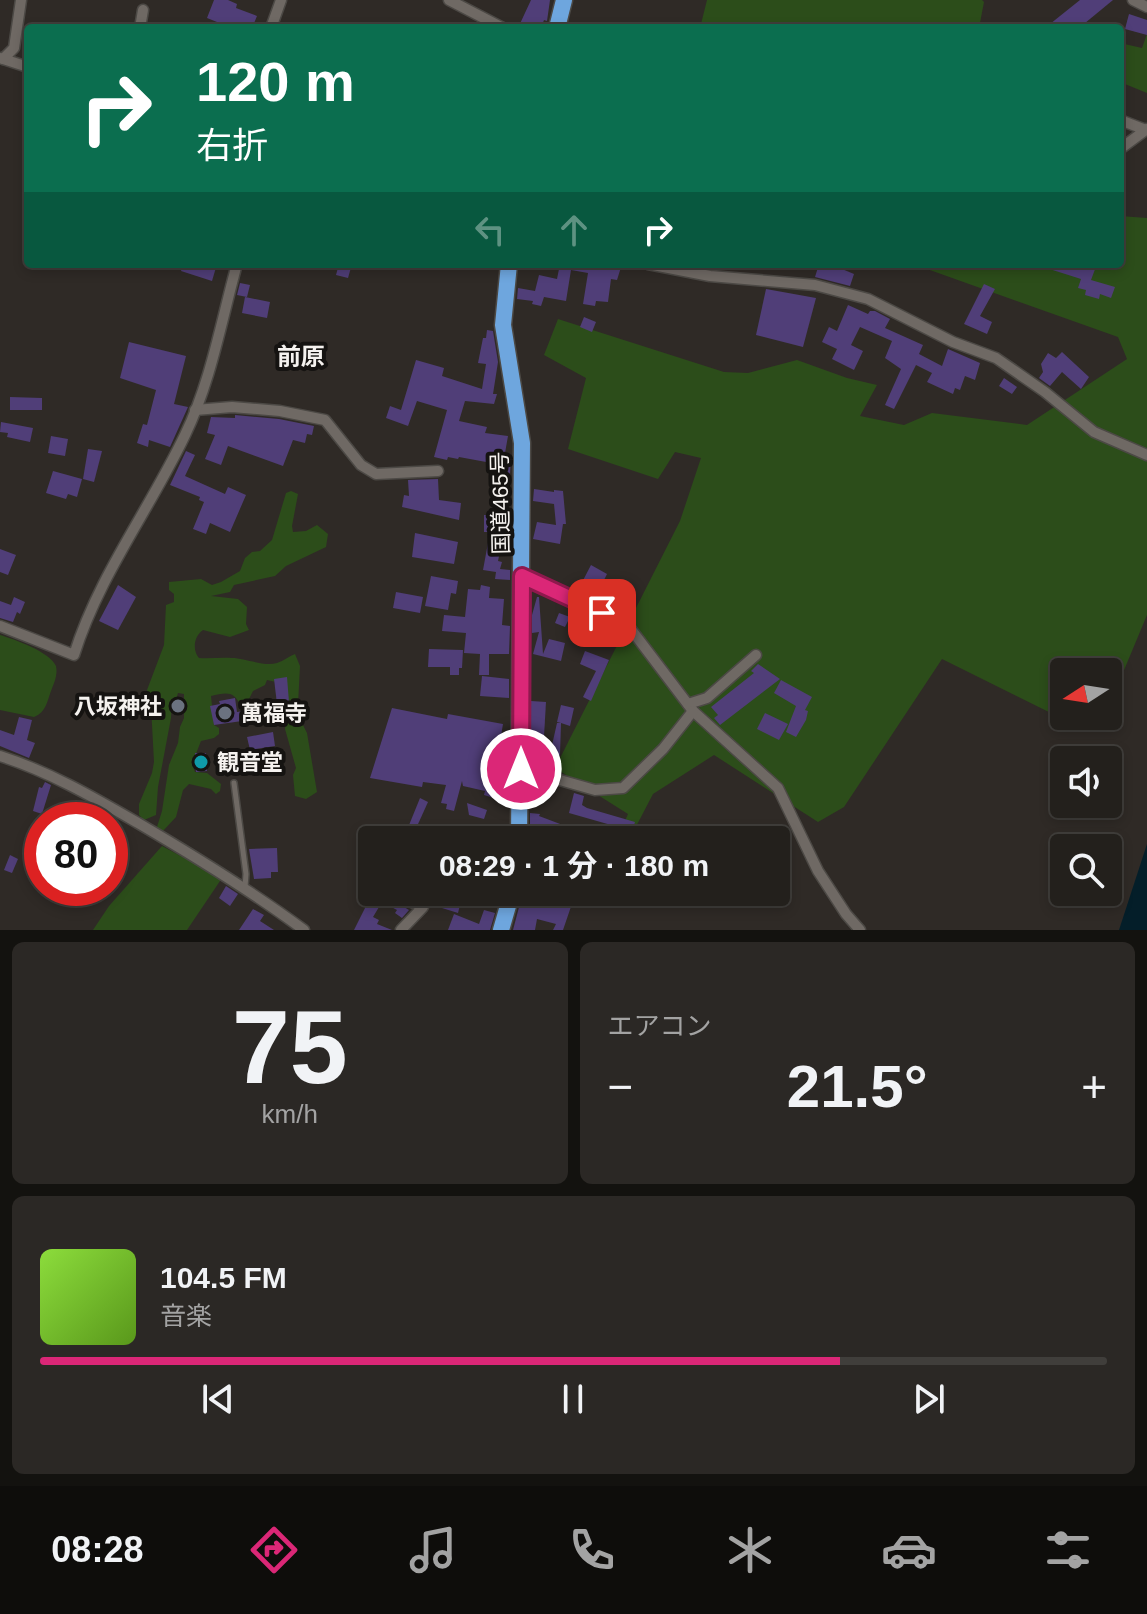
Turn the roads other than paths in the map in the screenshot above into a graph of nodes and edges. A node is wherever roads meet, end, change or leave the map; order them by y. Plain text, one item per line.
1 (21, 0) edge
2 (281, 0) edge
3 (449, 0) edge
4 (564, 0) edge
5 (1133, 0) edge
6 (1147, 7) edge
7 (143, 10) dead end
8 (141, 24) edge
9 (272, 24) edge
10 (495, 24) edge
11 (558, 24) edge
12 (2, 59) edge
13 (24, 66) edge
14 (1124, 122) edge
15 (1146, 130) edge
16 (1124, 146) edge
17 (236, 268) edge
18 (509, 268) edge
19 (669, 268) edge
20 (195, 410) junction
21 (1147, 455) edge
22 (438, 471) dead end
23 (522, 576) junction
24 (0, 626) edge
25 (756, 655) dead end
26 (691, 708) junction
27 (0, 756) edge
28 (521, 769) junction
29 (234, 783) dead end
30 (519, 826) edge
31 (245, 887) junction
32 (421, 906) edge
33 (508, 906) edge
34 (304, 930) edge
35 (401, 930) edge
36 (501, 930) edge
37 (860, 930) edge

1 - 12 street
2 - 9 street
3 - 10 street
4 - 11 highway
5 - 6 street
7 - 8 street
12 - 13 street
14 - 15 street
15 - 16 street
17 - 20 street
18 - 23 highway, 国道465号
19 - 21 street
20 - 22 street
20 - 24 street
23 - 26 street
23 - 28 highway, 国道465号
25 - 26 street
26 - 28 street
26 - 37 street
27 - 31 street
28 - 30 highway, 国道465号
29 - 31 lane
31 - 34 street
32 - 35 street
33 - 36 highway

